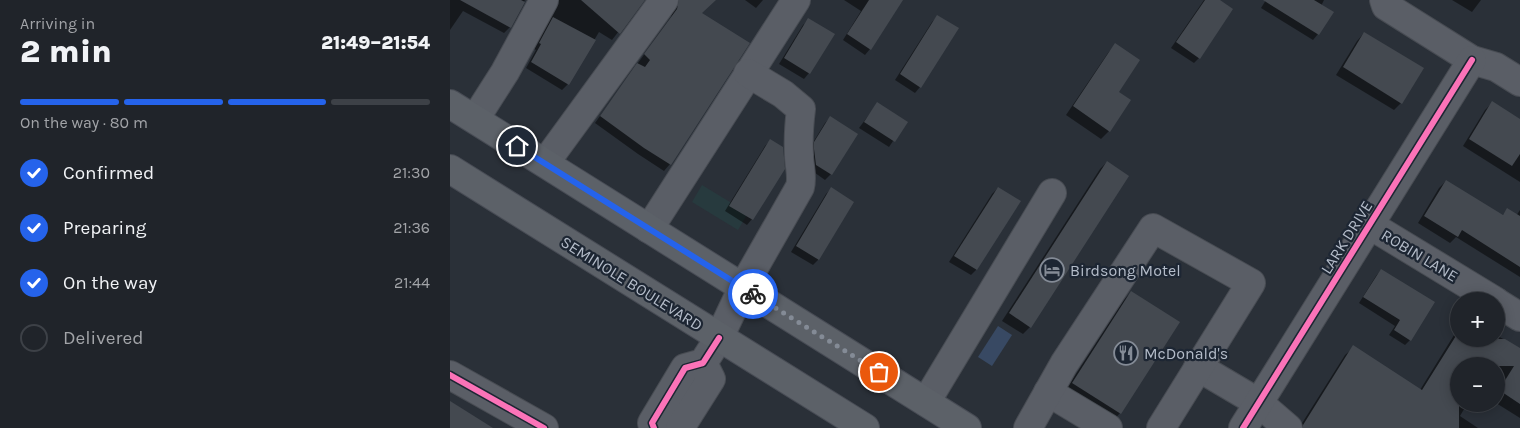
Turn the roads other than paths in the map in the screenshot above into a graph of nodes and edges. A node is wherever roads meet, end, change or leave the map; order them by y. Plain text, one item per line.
1 (544, 0) edge
2 (664, 0) edge
3 (796, 0) edge
4 (1384, 0) edge
5 (1472, 60) junction
6 (748, 73) junction
7 (1520, 82) edge
8 (450, 104) edge
9 (475, 120) junction
10 (545, 163) junction
11 (450, 169) edge
12 (1052, 193) dead end
13 (1370, 225) junction
14 (649, 229) junction
15 (743, 287) junction
16 (1479, 292) edge
17 (1505, 308) edge
18 (1520, 317) edge
19 (719, 338) junction
20 (703, 363) junction
21 (1198, 367) junction
22 (450, 375) edge
23 (1048, 392) junction
24 (926, 402) junction
25 (1259, 403) junction
26 (657, 419) edge
27 (682, 426) edge
28 (544, 428) edge
29 (865, 428) edge
30 (968, 428) edge
31 (1028, 428) edge
32 (1108, 428) edge
33 (1161, 428) edge
34 (1243, 428) edge
35 (1288, 428) edge

1 - 9 street
2 - 10 street
3 - 6 street
4 - 5 street
5 - 7 street
5 - 13 street, LARK DRIVE
6 - 14 street
6 - 15 street
8 - 9 main road
9 - 10 main road
10 - 14 main road
11 - 19 main road, SEMINOLE BOULEVARD
12 - 24 street
13 - 16 street, ROBIN LANE
13 - 25 street, LARK DRIVE
14 - 15 main road
15 - 19 street
15 - 24 main road
17 - 18 street, ROBIN LANE
19 - 20 street
19 - 29 main road, SEMINOLE BOULEVARD
20 - 26 street
20 - 27 street
21 - 23 street
21 - 25 street
21 - 33 street
22 - 28 street
23 - 31 street
23 - 32 street
24 - 30 main road
25 - 34 street, LARK DRIVE
25 - 35 street
26 - 27 street

